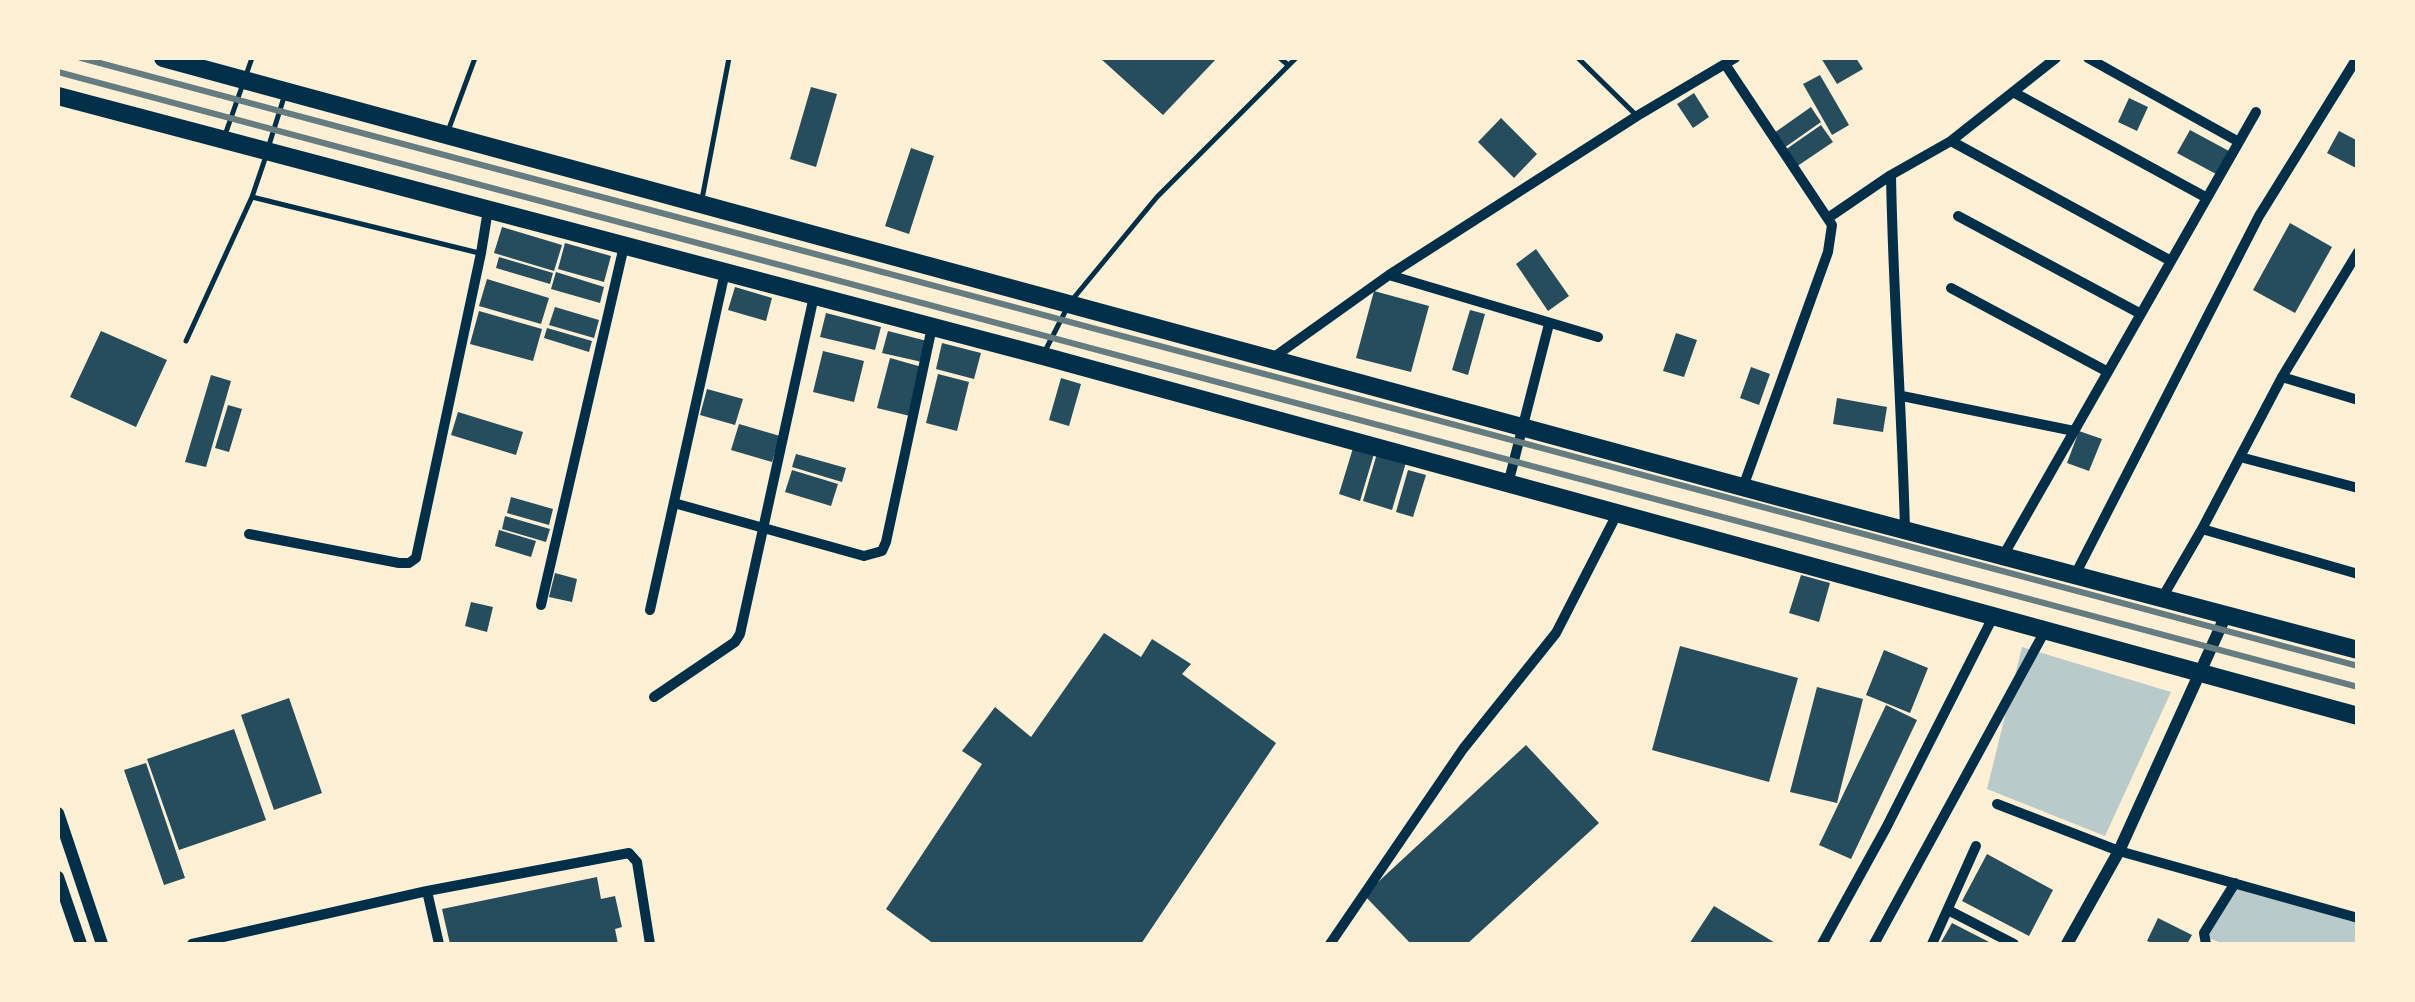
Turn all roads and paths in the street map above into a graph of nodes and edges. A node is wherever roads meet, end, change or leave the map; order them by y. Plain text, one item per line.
1 (163, 58) edge
2 (252, 58) edge
3 (475, 58) edge
4 (729, 58) edge
5 (1280, 58) edge
6 (1296, 58) edge
7 (1578, 58) edge
8 (2056, 58) edge
9 (2088, 58) edge
10 (2357, 58) edge
11 (1730, 61) edge
12 (1288, 65) junction
13 (244, 79) junction
14 (286, 90) junction
15 (2013, 92) junction
16 (58, 96) edge
17 (2256, 112) dead end
18 (1637, 116) junction
19 (447, 134) junction
20 (224, 140) junction
21 (1951, 141) junction
22 (2239, 142) junction
23 (268, 152) junction
24 (1891, 175) junction
25 (252, 197) junction
26 (2207, 198) junction
27 (701, 202) junction
28 (488, 210) junction
29 (1958, 216) dead end
30 (1828, 218) junction
31 (624, 246) junction
32 (2358, 252) edge
33 (482, 253) junction
34 (2171, 261) junction
35 (726, 272) junction
36 (1389, 275) junction
37 (1951, 288) dead end
38 (814, 296) junction
39 (1071, 302) junction
40 (2141, 314) junction
41 (1549, 324) junction
42 (932, 327) junction
43 (1598, 337) dead end
44 (186, 341) dead end
45 (1043, 356) junction
46 (1274, 357) junction
47 (2108, 372) junction
48 (2282, 377) junction
49 (1902, 396) junction
50 (2358, 400) edge
51 (1522, 426) junction
52 (2074, 431) junction
53 (2240, 456) junction
54 (1508, 484) junction
55 (1742, 486) junction
56 (2358, 488) edge
57 (674, 503) junction
58 (1618, 514) junction
59 (766, 528) junction
60 (2202, 529) junction
61 (1904, 530) junction
62 (248, 534) dead end
63 (2003, 556) junction
64 (2358, 574) edge
65 (2075, 575) junction
66 (2162, 598) junction
67 (541, 604) dead end
68 (650, 610) dead end
69 (1994, 615) junction
70 (2226, 615) junction
71 (2046, 630) junction
72 (2358, 650) edge
73 (2201, 674) junction
74 (654, 697) dead end
75 (2358, 716) edge
76 (1997, 804) dead end
77 (58, 813) edge
78 (1976, 846) dead end
79 (2119, 851) junction
80 (58, 877) edge
81 (2235, 883) junction
82 (426, 891) junction
83 (1948, 910) junction
84 (2358, 918) edge
85 (80, 944) edge
86 (102, 944) edge
87 (192, 944) edge
88 (439, 944) edge
89 (650, 944) edge
90 (1330, 944) edge
91 (1822, 944) edge
92 (1874, 944) edge
93 (1932, 944) edge
94 (2014, 944) edge
95 (2067, 944) edge
96 (2206, 944) edge

1 - 13 highway
2 - 13 lane
3 - 19 lane
4 - 27 lane
5 - 12 lane
6 - 12 lane
7 - 18 lane
8 - 15 street
9 - 22 street
10 - 65 street
11 - 18 street
11 - 30 street
12 - 39 lane
13 - 14 highway
13 - 20 lane
14 - 19 highway
14 - 23 lane
15 - 21 street
15 - 26 street
16 - 20 highway
17 - 22 street
18 - 36 street
19 - 27 highway
20 - 23 highway
21 - 24 street
21 - 34 street
22 - 26 street
23 - 25 lane
23 - 28 highway
24 - 30 street
24 - 49 street
25 - 33 lane
25 - 44 lane
26 - 34 street
27 - 39 highway
28 - 31 highway
28 - 33 street
29 - 40 street
30 - 55 street
31 - 35 highway
31 - 67 street
32 - 48 street
33 - 62 street
34 - 40 street
35 - 38 highway
35 - 57 street
36 - 41 street
36 - 46 street
37 - 47 street
38 - 42 highway
38 - 59 street
39 - 45 lane
39 - 46 highway
40 - 47 street
41 - 43 street
41 - 51 street
42 - 45 highway
42 - 59 street
45 - 54 highway
46 - 51 highway
47 - 52 street
48 - 50 street
48 - 53 street
49 - 52 street
49 - 61 street
51 - 54 street
51 - 55 highway
52 - 63 street
53 - 56 street
53 - 60 street
54 - 58 highway
55 - 61 highway
57 - 59 street
57 - 68 street
58 - 69 highway
58 - 90 street
59 - 74 street
60 - 64 street
60 - 66 street
61 - 63 highway
63 - 65 highway
65 - 66 highway
66 - 70 highway
69 - 71 highway
69 - 91 street
70 - 72 highway
70 - 73 street
71 - 73 highway
71 - 92 street
73 - 75 highway
73 - 79 street
76 - 79 street
77 - 86 street
78 - 83 street
79 - 81 street
79 - 95 street
80 - 85 street
81 - 84 street
81 - 96 street
82 - 87 street
82 - 88 street
82 - 89 street
83 - 93 street
83 - 94 street

